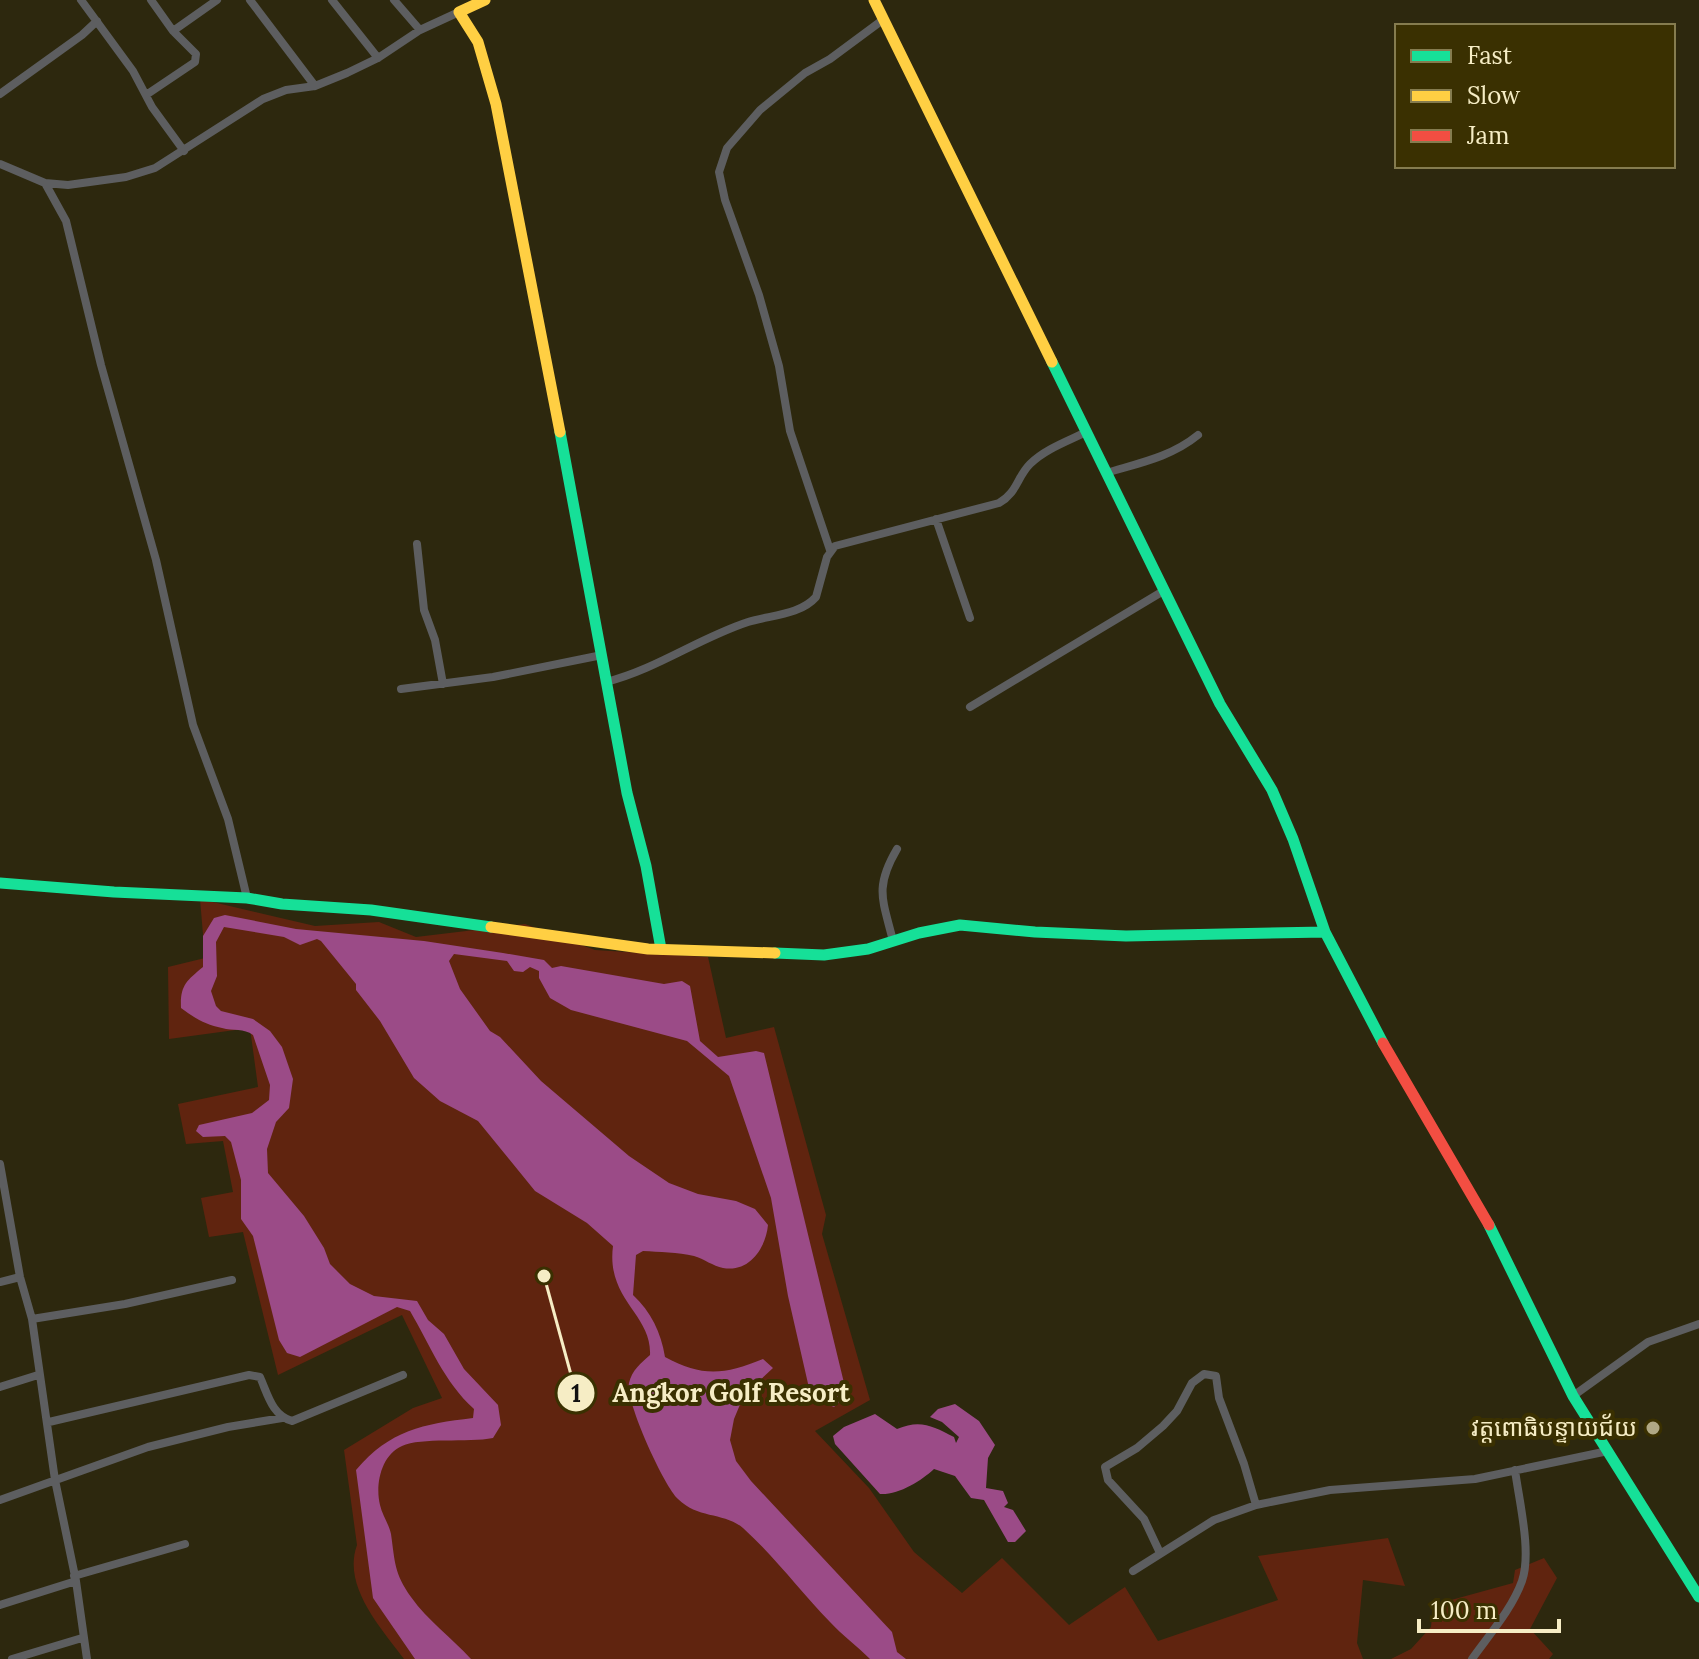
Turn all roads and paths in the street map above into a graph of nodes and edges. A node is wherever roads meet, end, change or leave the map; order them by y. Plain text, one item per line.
1 (81, 0) edge
2 (151, 0) edge
3 (217, 0) edge
4 (250, 0) edge
5 (332, 0) edge
6 (394, 0) edge
7 (874, 0) edge
8 (476, 2) edge
9 (459, 12) junction
10 (884, 19) junction
11 (97, 21) junction
12 (420, 30) junction
13 (173, 31) junction
14 (378, 58) junction
15 (315, 86) junction
16 (0, 94) edge
17 (146, 95) junction
18 (184, 151) junction
19 (0, 164) edge
20 (45, 183) junction
21 (1086, 432) junction
22 (1198, 435) dead end
23 (1106, 473) junction
24 (936, 519) junction
25 (417, 544) dead end
26 (830, 550) junction
27 (1165, 590) junction
28 (970, 618) dead end
29 (602, 655) junction
30 (606, 682) junction
31 (443, 684) junction
32 (401, 689) dead end
33 (970, 707) dead end
34 (897, 849) dead end
35 (0, 883) edge
36 (247, 898) junction
37 (1325, 932) junction
38 (893, 941) junction
39 (661, 949) junction
40 (0, 1164) edge
41 (1, 1177) edge
42 (20, 1277) junction
43 (232, 1280) dead end
44 (0, 1282) edge
45 (32, 1319) junction
46 (1699, 1324) edge
47 (38, 1375) junction
48 (403, 1375) dead end
49 (0, 1387) edge
50 (1573, 1396) junction
51 (282, 1418) junction
52 (49, 1422) junction
53 (1608, 1451) junction
54 (1515, 1470) junction
55 (55, 1480) junction
56 (0, 1500) edge
57 (1256, 1505) junction
58 (185, 1544) dead end
59 (1160, 1553) junction
60 (1133, 1571) dead end
61 (75, 1578) junction
62 (1699, 1597) edge
63 (0, 1605) edge
64 (82, 1638) junction
65 (12, 1659) edge
66 (87, 1659) edge
67 (1472, 1659) edge

1 - 11 street
2 - 13 street
3 - 13 street
4 - 15 street
5 - 14 street
6 - 12 street
7 - 10 street
8 - 9 street
9 - 12 street
9 - 29 street
10 - 21 street
10 - 26 street
11 - 16 street
11 - 17 street
12 - 14 street
13 - 17 street
14 - 15 street
15 - 18 street
17 - 18 street
18 - 20 street
19 - 20 street
20 - 36 street
21 - 23 street
21 - 24 street
22 - 23 street
23 - 27 street
24 - 26 street
24 - 28 street
25 - 31 street
26 - 30 street
27 - 33 street
27 - 37 street
29 - 30 street
29 - 31 street
30 - 39 street
31 - 32 street
34 - 38 street
35 - 36 street
36 - 39 street
37 - 38 street
37 - 50 street
38 - 39 street
40 - 41 street
41 - 42 street
42 - 44 street
42 - 45 street
43 - 45 street
45 - 47 street
46 - 50 street
47 - 49 street
47 - 52 street
48 - 51 street
50 - 53 street
51 - 52 street
51 - 55 street
52 - 55 street
53 - 54 street
53 - 62 street
54 - 57 street
54 - 67 street
55 - 56 street
55 - 61 street
57 - 59 street
57 - 59 street
58 - 61 street
59 - 60 street
61 - 63 street
61 - 64 street
64 - 65 street
64 - 66 street

